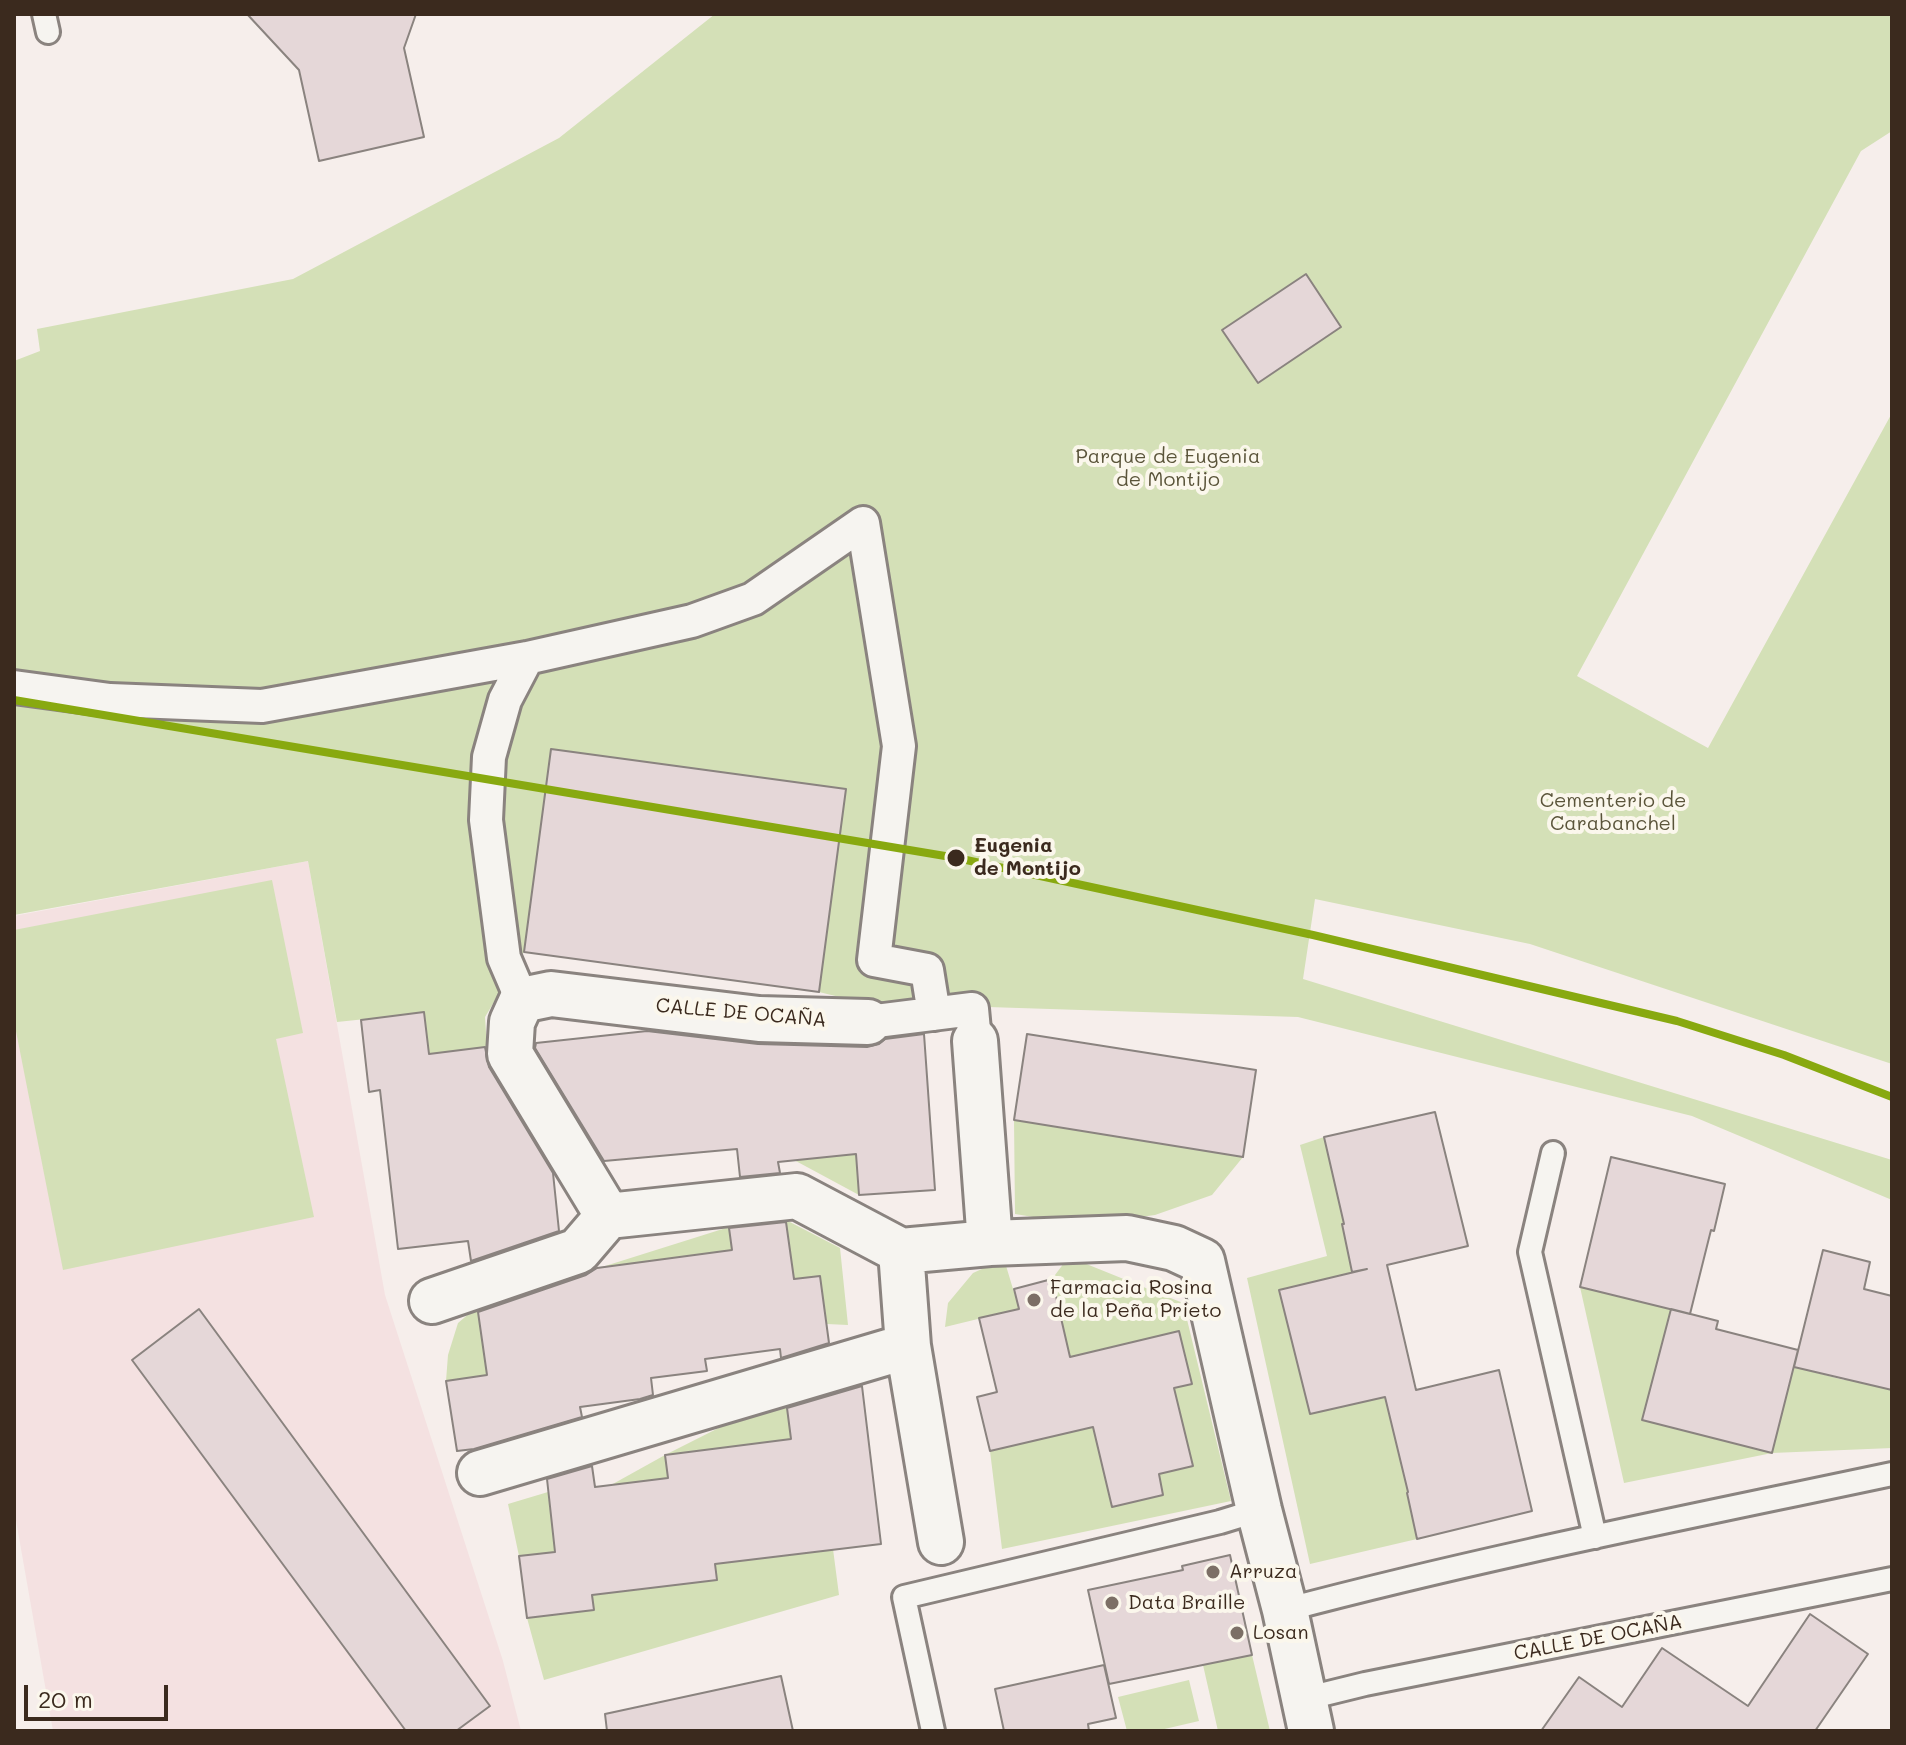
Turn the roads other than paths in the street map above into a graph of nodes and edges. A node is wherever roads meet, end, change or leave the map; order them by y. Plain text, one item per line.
1 (527, 658) junction
2 (14, 687) edge
3 (522, 1000) junction
4 (934, 1014) junction
5 (868, 1022) joint
6 (975, 1041) joint
7 (1553, 1153) dead end
8 (608, 1216) junction
9 (990, 1243) junction
10 (901, 1251) junction
11 (432, 1301) dead end
12 (908, 1346) junction
13 (480, 1473) dead end
14 (1892, 1474) edge
15 (1259, 1510) junction
16 (1595, 1537) junction
17 (941, 1542) dead end
18 (1892, 1579) edge
19 (1285, 1610) junction
20 (1307, 1715) edge
21 (933, 1731) edge

1 - 2 street
1 - 3 street
1 - 4 street
3 - 5 street, CALLE DE OCAÑA
3 - 8 street
4 - 5 street, CALLE DE OCAÑA
4 - 6 street, CALLE DE OCAÑA
6 - 9 street, CALLE DE OCAÑA
7 - 16 lane
8 - 10 street
8 - 11 street
9 - 10 street, CALLE DE OCAÑA
9 - 15 street, CALLE DE OCAÑA
10 - 12 street
12 - 13 street
12 - 17 street
14 - 16 lane
15 - 19 street, CALLE DE OCAÑA
15 - 21 lane
16 - 19 lane
18 - 20 lane, CALLE DE OCAÑA
19 - 20 street, CALLE DE OCAÑA

